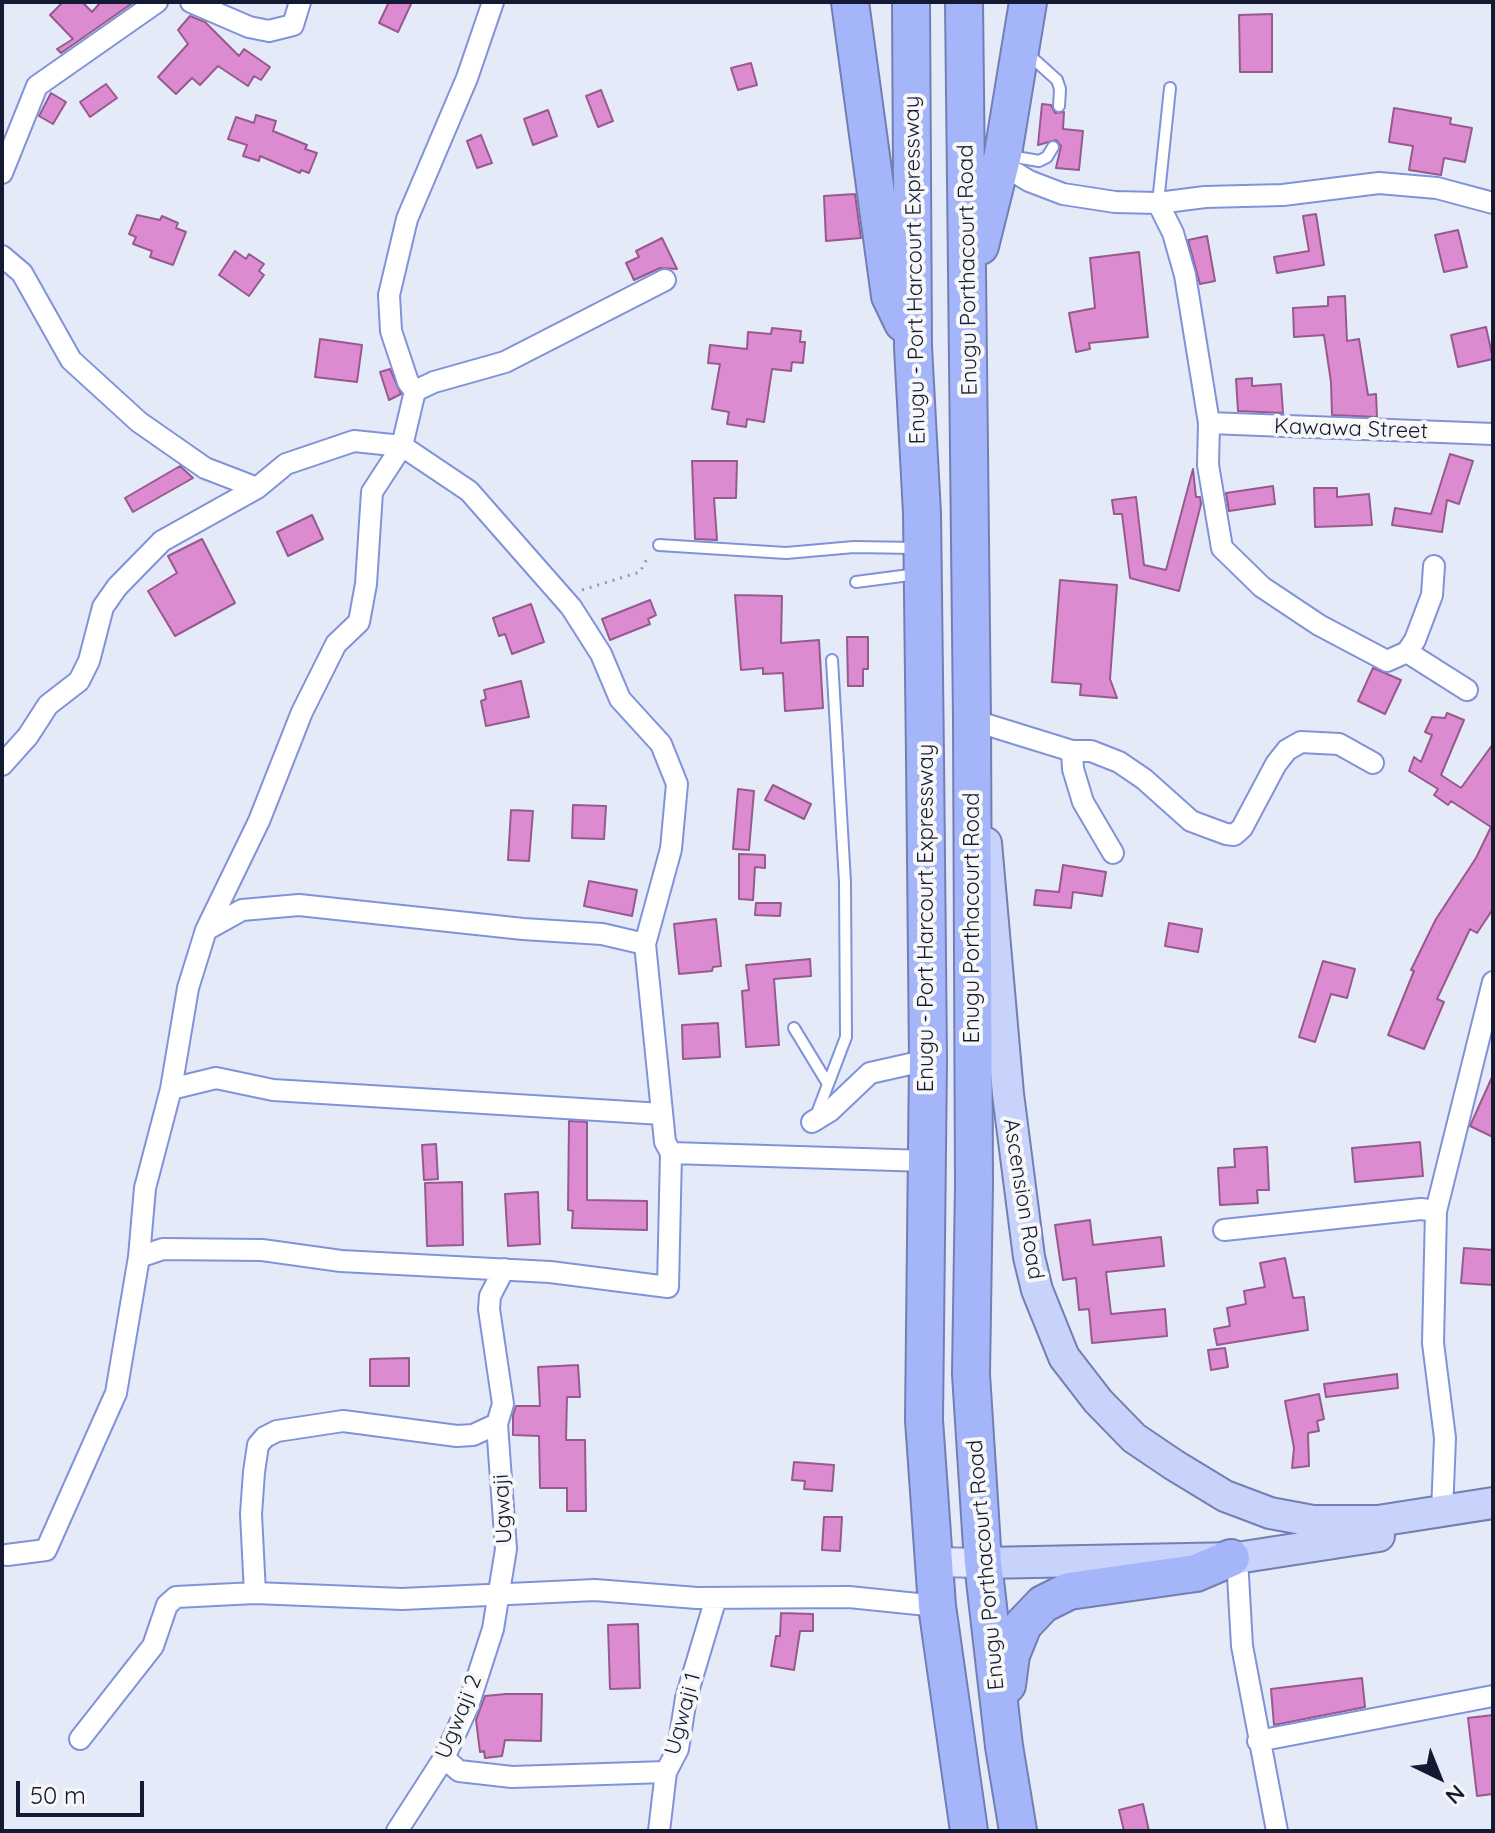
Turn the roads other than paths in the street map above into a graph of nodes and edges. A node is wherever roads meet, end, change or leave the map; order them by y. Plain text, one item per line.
1 (157, 2) edge
2 (191, 2) edge
3 (300, 2) edge
4 (493, 2) edge
5 (850, 2) edge
6 (911, 2) edge
7 (964, 2) edge
8 (1028, 2) edge
9 (1021, 47) junction
10 (1170, 88) dead end
11 (1059, 106) dead end
12 (1053, 147) dead end
13 (1002, 159) junction
14 (2, 173) edge
15 (1158, 203) junction
16 (1493, 203) edge
17 (2, 256) edge
18 (665, 280) dead end
19 (969, 290) junction
20 (913, 347) junction
21 (415, 391) junction
22 (1209, 423) junction
23 (1493, 434) edge
24 (392, 451) junction
25 (257, 488) junction
26 (659, 545) road end
27 (923, 560) junction
28 (1434, 566) dead end
29 (856, 582) dead end
30 (1407, 652) junction
31 (832, 660) dead end
32 (1467, 690) dead end
33 (972, 720) junction
34 (1072, 751) junction
35 (1373, 763) dead end
36 (2, 765) edge
37 (971, 791) junction
38 (1113, 853) dead end
39 (206, 930) junction
40 (645, 944) junction
41 (1493, 982) edge
42 (794, 1028) dead end
43 (928, 1060) junction
44 (828, 1084) junction
45 (171, 1089) junction
46 (662, 1114) junction
47 (812, 1122) joint
48 (671, 1153) junction
49 (927, 1161) junction
50 (1436, 1211) junction
51 (1224, 1230) dead end
52 (139, 1257) junction
53 (504, 1269) junction
54 (497, 1424) junction
55 (1493, 1503) edge
56 (1442, 1512) junction
57 (1493, 1519) edge
58 (7, 1555) dead end
59 (1234, 1558) junction
60 (933, 1562) junction
61 (983, 1563) junction
62 (255, 1593) junction
63 (499, 1593) junction
64 (716, 1598) junction
65 (937, 1606) junction
66 (1493, 1696) edge
67 (1002, 1726) junction
68 (80, 1739) dead end
69 (1258, 1741) junction
70 (444, 1758) junction
71 (666, 1772) junction
72 (397, 1831) edge
73 (659, 1831) edge
74 (969, 1831) edge
75 (1018, 1831) edge
76 (1277, 1831) edge

1 - 14 street
2 - 3 street
4 - 21 street
5 - 20 highway
6 - 20 highway, Enugu - Port Harcourt Expressway
7 - 19 highway, Enugu Porthacourt Road
8 - 9 highway
9 - 11 lane
9 - 13 highway
10 - 15 lane
12 - 13 lane
13 - 15 street
13 - 19 highway
15 - 16 street
15 - 22 street
17 - 25 street
18 - 21 street
19 - 33 highway, Enugu Porthacourt Road
20 - 27 highway, Enugu - Port Harcourt Expressway
21 - 24 street
22 - 23 street, Kawawa Street
22 - 30 street
24 - 25 street
24 - 39 street
24 - 40 street
25 - 36 street
26 - 27 lane
27 - 29 lane
27 - 43 highway, Enugu - Port Harcourt Expressway
28 - 30 street
30 - 32 street
31 - 44 lane
33 - 34 street
33 - 37 highway, Enugu Porthacourt Road
34 - 35 street
34 - 38 street
37 - 56 main road, Ascension Road
37 - 61 highway, Enugu Porthacourt Road
39 - 40 street
39 - 45 street
40 - 46 street
41 - 50 street
42 - 44 lane
43 - 47 street
43 - 49 highway, Enugu - Port Harcourt Expressway
44 - 47 lane
45 - 46 street
45 - 52 street
46 - 48 street
48 - 49 street
48 - 53 street
49 - 60 highway, Enugu - Port Harcourt Expressway
50 - 51 street
50 - 56 street
52 - 53 street
52 - 58 street
53 - 54 street, Ugwaji
54 - 62 street
54 - 63 street, Ugwaji
55 - 56 main road, Ascension Road
57 - 59 main road
59 - 61 main road
59 - 67 highway
59 - 69 street
60 - 61 street
60 - 65 highway, Enugu - Port Harcourt Expressway
61 - 67 highway, Enugu Porthacourt Road
62 - 63 street
62 - 68 street
63 - 64 street
63 - 70 street, Ugwaji 2
64 - 65 street
64 - 71 street, Ugwaji 1
65 - 74 highway, Enugu - Port Harcourt Expressway
66 - 69 street
67 - 75 highway, Enugu Porthacourt Road
69 - 76 street
70 - 71 street
70 - 72 street, Ugwaji 2
71 - 73 street, Ugwaji 1

